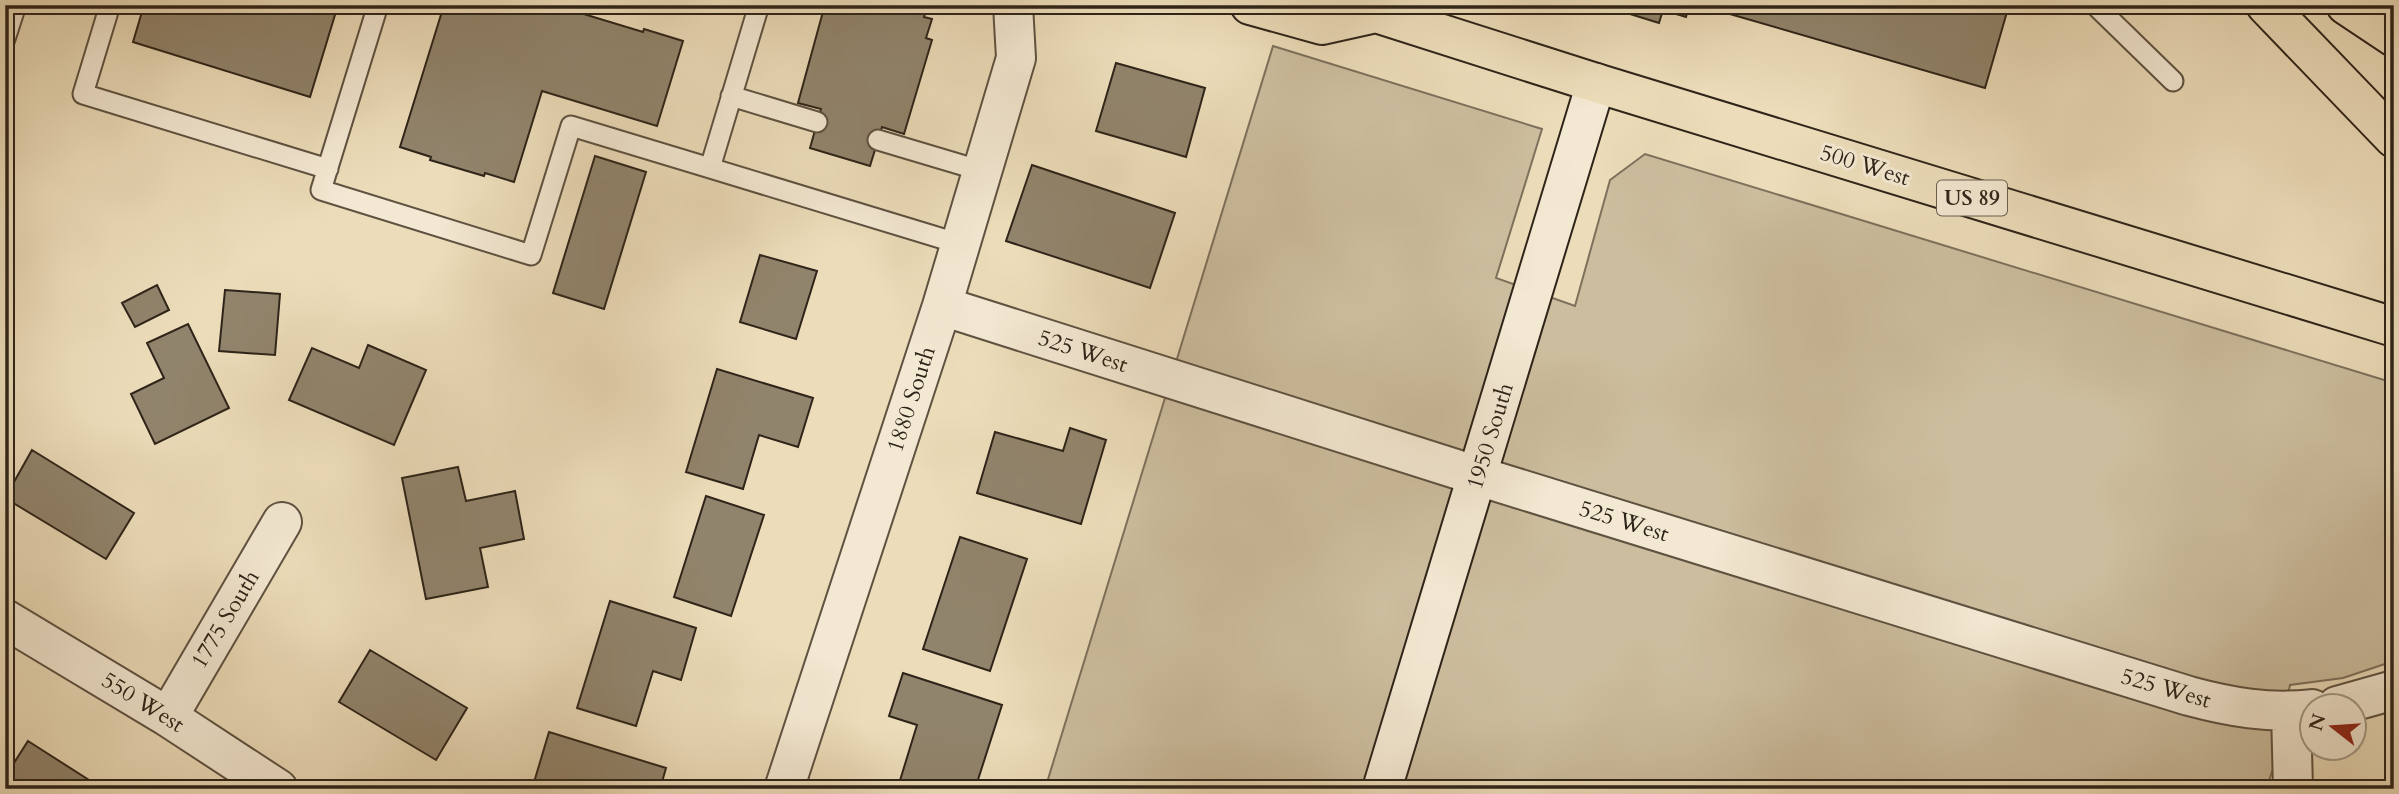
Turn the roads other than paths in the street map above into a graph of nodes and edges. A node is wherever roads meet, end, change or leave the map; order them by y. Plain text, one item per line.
1 (16, 5) edge
2 (110, 5) edge
3 (378, 5) edge
4 (759, 5) edge
5 (1013, 5) edge
6 (1250, 5) edge
7 (2095, 5) edge
8 (2266, 5) edge
9 (2346, 5) edge
10 (1372, 9) edge
11 (2394, 37) edge
12 (5, 39) edge
13 (2173, 81) dead end
14 (1596, 83) junction
15 (732, 96) junction
16 (817, 122) dead end
17 (2394, 138) edge
18 (878, 140) dead end
19 (710, 168) junction
20 (328, 169) junction
21 (982, 171) junction
22 (960, 244) junction
23 (942, 306) junction
24 (2394, 327) edge
25 (1478, 476) junction
26 (282, 522) dead end
27 (5, 619) edge
28 (2394, 690) edge
29 (2368, 697) edge
30 (2298, 710) edge
31 (167, 717) junction
32 (2298, 744) edge
33 (278, 789) edge
34 (785, 789) edge
35 (1382, 789) edge
36 (2294, 789) edge

1 - 12 lane
2 - 20 lane
3 - 20 lane
4 - 15 lane
5 - 21 street, 1880 South
6 - 10 main road, 500 West / US 89
7 - 13 lane
8 - 17 main road
9 - 11 main road
10 - 14 main road, 500 West / US 89
14 - 24 main road, 500 West / US 89
14 - 25 street, 1950 South
15 - 16 lane
15 - 19 lane
18 - 21 lane
19 - 20 lane
19 - 22 lane
21 - 22 street, 1880 South
22 - 23 street, 1880 South
23 - 25 street, 525 West
23 - 34 street, 1880 South
25 - 30 street, 525 West
25 - 35 street, 1950 South
26 - 31 street, 1775 South
27 - 31 street, 550 West
28 - 29 street
31 - 33 street, 550 West
32 - 36 street

